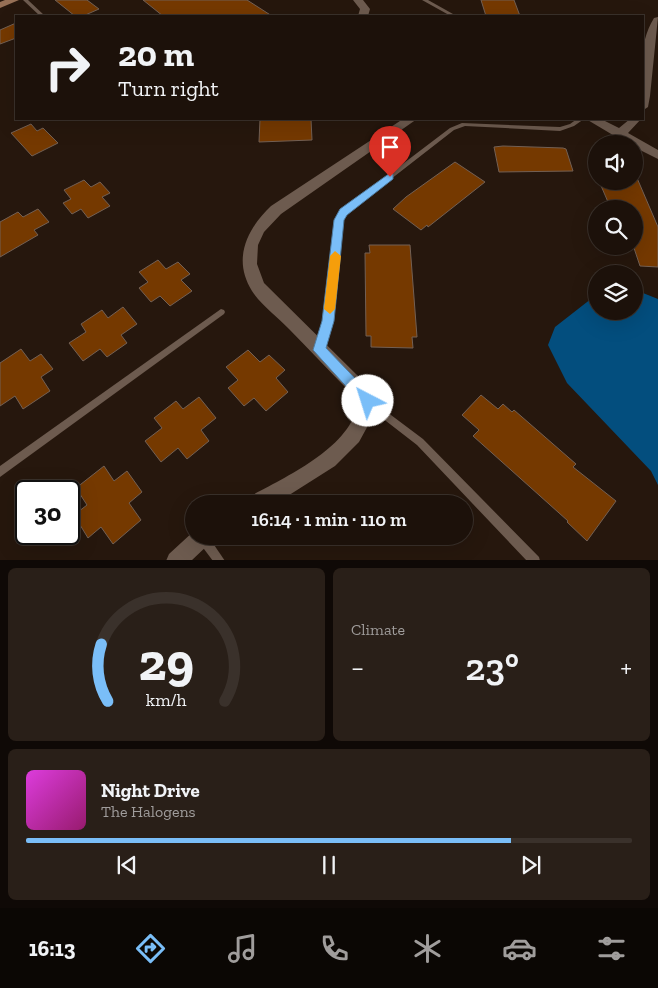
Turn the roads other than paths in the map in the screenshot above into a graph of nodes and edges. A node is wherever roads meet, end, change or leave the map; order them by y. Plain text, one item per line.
1 (14, 0) edge
2 (25, 0) edge
3 (358, 0) edge
4 (424, 0) edge
5 (0, 5) edge
6 (452, 14) dead end
7 (42, 15) edge
8 (363, 15) edge
9 (658, 20) edge
10 (654, 45) edge
11 (644, 97) edge
12 (410, 120) edge
13 (580, 120) edge
14 (594, 120) edge
15 (636, 120) edge
16 (620, 134) junction
17 (658, 155) edge
18 (221, 312) dead end
19 (319, 350) junction
20 (368, 401) junction
21 (0, 472) edge
22 (271, 495) edge
23 (194, 545) edge
24 (209, 545) edge
25 (176, 560) edge
26 (220, 560) edge
27 (535, 560) edge

1 - 5 street
2 - 7 lane
3 - 8 street
4 - 6 lane
9 - 10 street
10 - 11 street
12 - 19 street
13 - 19 lane
14 - 16 street
15 - 16 street
16 - 17 street
18 - 21 lane
19 - 20 street
20 - 22 street
20 - 27 lane
23 - 25 street
24 - 26 lane

